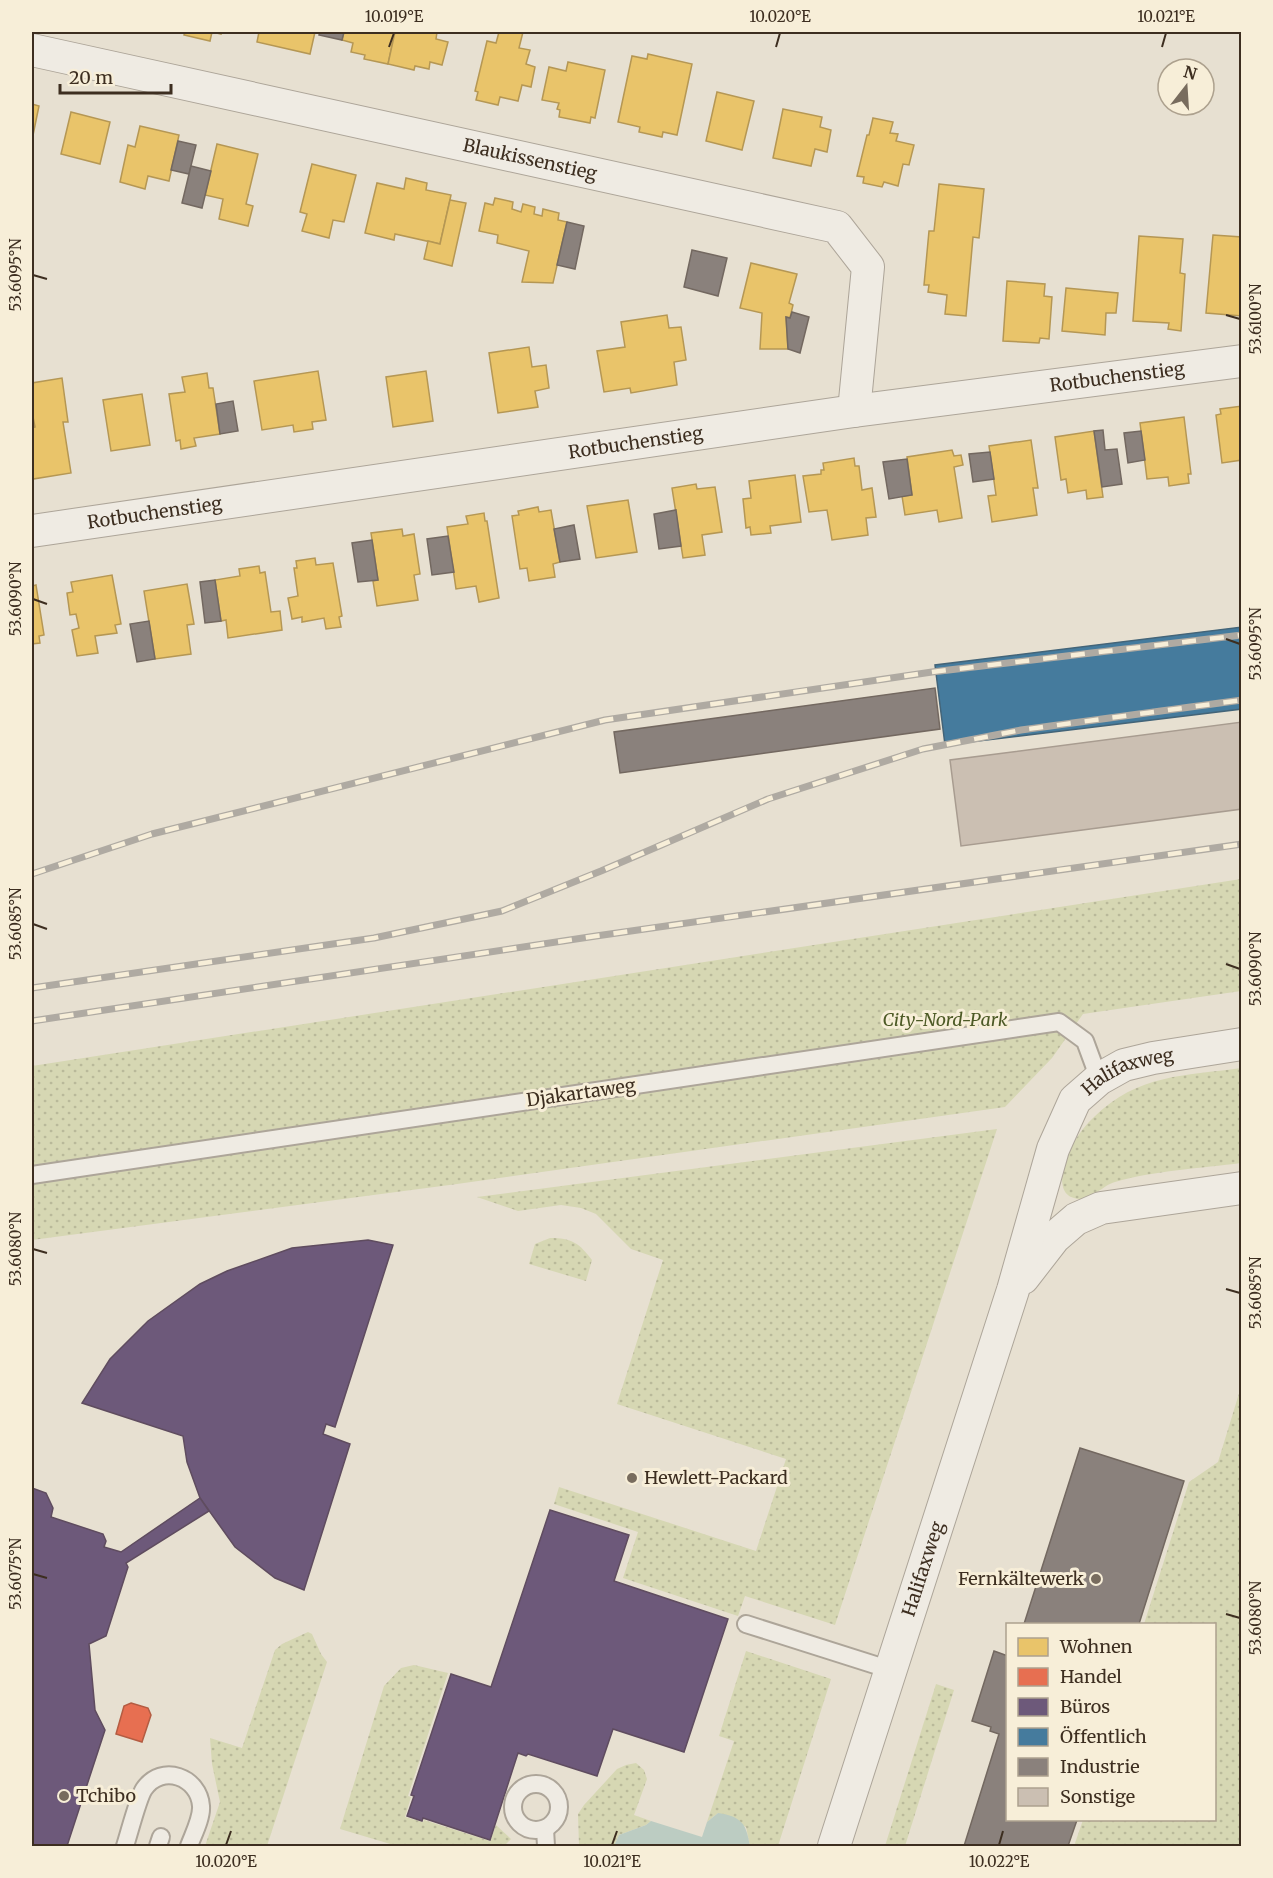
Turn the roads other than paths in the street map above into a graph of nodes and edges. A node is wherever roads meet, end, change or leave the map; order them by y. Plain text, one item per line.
1 (32, 50) edge
2 (1242, 361) edge
3 (854, 411) junction
4 (32, 531) edge
5 (1242, 1044) edge
6 (1099, 1079) junction
7 (32, 1175) edge
8 (1242, 1188) edge
9 (1013, 1290) junction
10 (746, 1624) dead end
11 (891, 1670) junction
12 (545, 1829) dead end
13 (125, 1846) edge
14 (189, 1846) edge
15 (546, 1846) edge
16 (834, 1846) edge

1 - 3 street, Blaukissenstieg
2 - 3 street, Rotbuchenstieg
3 - 4 street, Rotbuchenstieg
5 - 6 street, Halifaxweg
6 - 7 lane, Djakartaweg
6 - 9 street, Halifaxweg
8 - 9 street, Halifaxweg
9 - 11 street, Halifaxweg
10 - 11 lane
11 - 16 street, Halifaxweg
12 - 15 lane
13 - 14 lane

